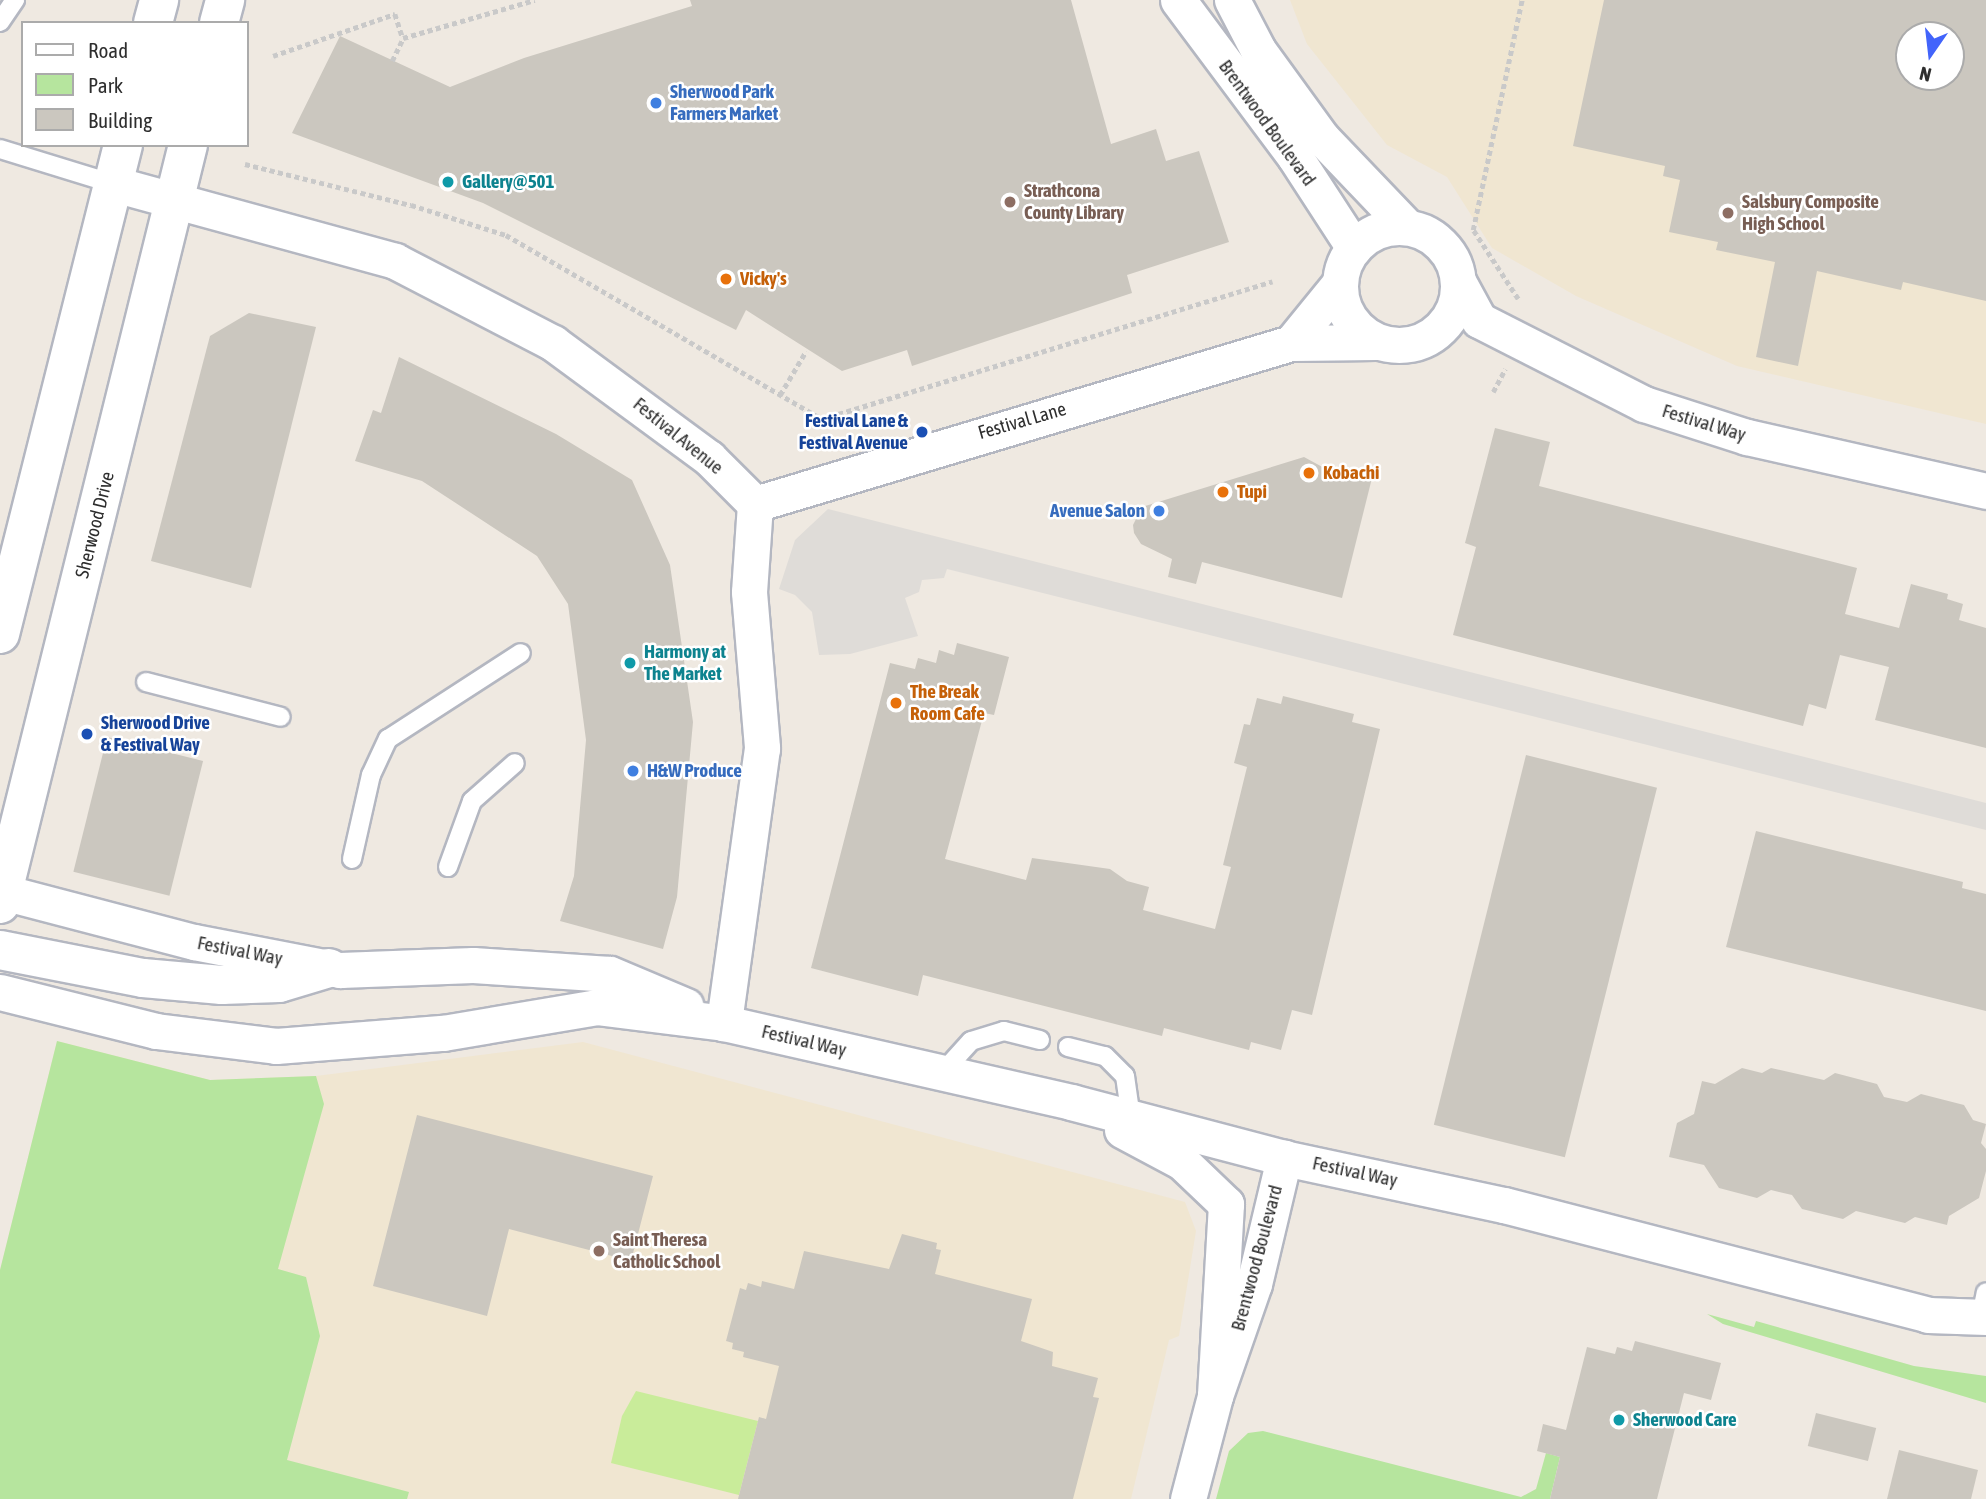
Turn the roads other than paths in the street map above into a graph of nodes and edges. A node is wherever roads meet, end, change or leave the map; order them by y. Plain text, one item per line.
1 (15, 0) edge
2 (159, 0) edge
3 (225, 0) edge
4 (1178, 0) edge
5 (1232, 0) edge
6 (154, 21) edge
7 (220, 21) edge
8 (0, 22) edge
9 (123, 147) edge
10 (187, 147) edge
11 (0, 149) edge
12 (114, 184) junction
13 (174, 199) junction
14 (1407, 228) junction
15 (1354, 248) junction
16 (1340, 283) junction
17 (1459, 284) junction
18 (1378, 342) junction
19 (1291, 343) junction
20 (1986, 491) edge
21 (755, 503) junction
22 (0, 634) edge
23 (521, 653) dead end
24 (146, 682) dead end
25 (281, 717) dead end
26 (515, 763) dead end
27 (352, 859) dead end
28 (448, 867) dead end
29 (1, 896) edge
30 (0, 950) edge
31 (329, 968) junction
32 (0, 992) edge
33 (724, 1023) junction
34 (1040, 1040) dead end
35 (1068, 1047) dead end
36 (942, 1073) junction
37 (1071, 1102) junction
38 (1131, 1118) junction
39 (1284, 1158) junction
40 (1984, 1309) edge
41 (1215, 1396) junction
42 (1188, 1499) edge

1 - 8 lane
2 - 6 main road
3 - 7 main road
4 - 15 street, Brentwood Boulevard
5 - 14 street, Brentwood Boulevard
9 - 12 main road
10 - 13 main road, Sherwood Drive
11 - 12 lane
12 - 13 street, Festival Avenue
12 - 22 main road
13 - 21 street, Festival Avenue
13 - 29 main road, Sherwood Drive
14 - 15 street
14 - 17 street
15 - 16 street
16 - 18 street
16 - 19 street
17 - 18 street
17 - 20 street, Festival Way
18 - 19 street, Festival Lane
19 - 21 street, Festival Lane
21 - 33 street
23 - 27 lane
24 - 25 lane
26 - 28 lane
29 - 31 street, Festival Way
30 - 31 main road
31 - 33 street, Festival Way
32 - 33 street, Festival Way
33 - 36 street, Festival Way
34 - 36 lane
35 - 38 lane
36 - 37 street, Festival Way
37 - 38 street, Festival Way
37 - 41 street
38 - 39 street, Festival Way
39 - 40 street, Festival Way
39 - 41 street, Brentwood Boulevard
41 - 42 street

